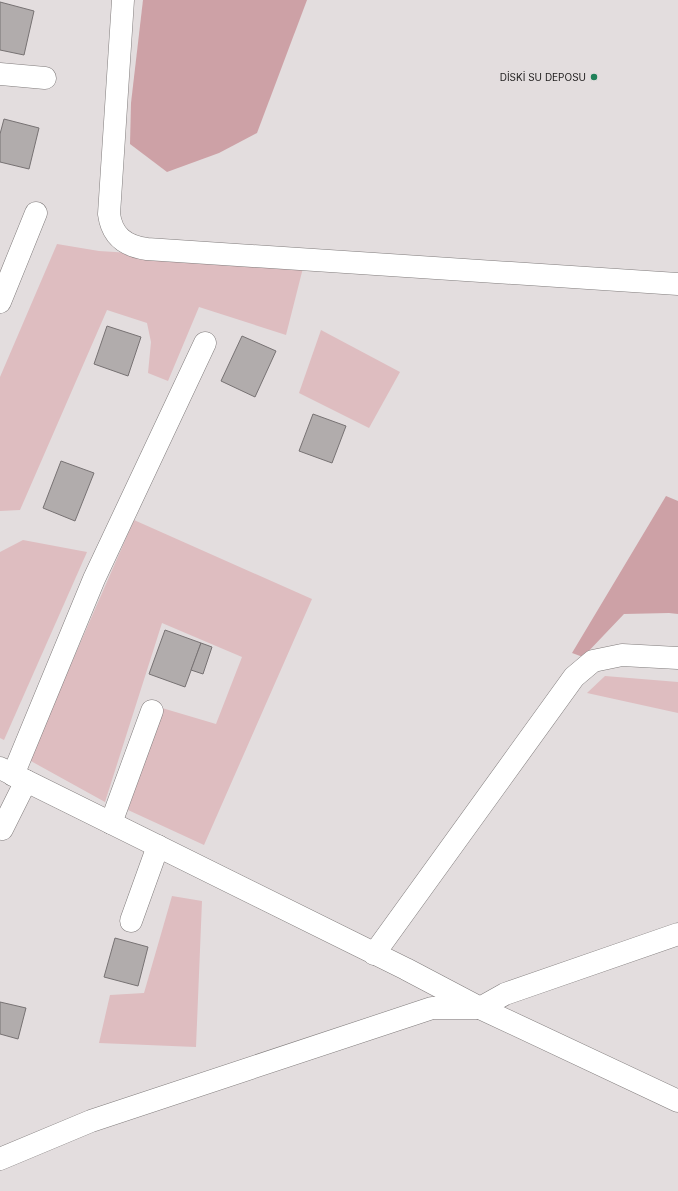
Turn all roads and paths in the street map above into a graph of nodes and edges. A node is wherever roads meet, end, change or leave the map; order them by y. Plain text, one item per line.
1 (123, 0) edge
2 (0, 74) edge
3 (45, 78) dead end
4 (36, 213) dead end
5 (678, 284) edge
6 (0, 302) edge
7 (205, 343) dead end
8 (678, 658) edge
9 (152, 711) dead end
10 (13, 774) edge
11 (111, 823) junction
12 (2, 829) dead end
13 (158, 846) junction
14 (131, 921) dead end
15 (678, 934) edge
16 (374, 954) junction
17 (480, 1008) junction
18 (678, 1101) edge
19 (0, 1159) edge

1 - 5 street
2 - 3 street
4 - 6 street
7 - 10 street
8 - 16 street
9 - 11 street
10 - 11 street
10 - 12 street
11 - 13 street
13 - 14 street
13 - 16 street
15 - 17 street
16 - 17 street
17 - 18 street
17 - 19 street

